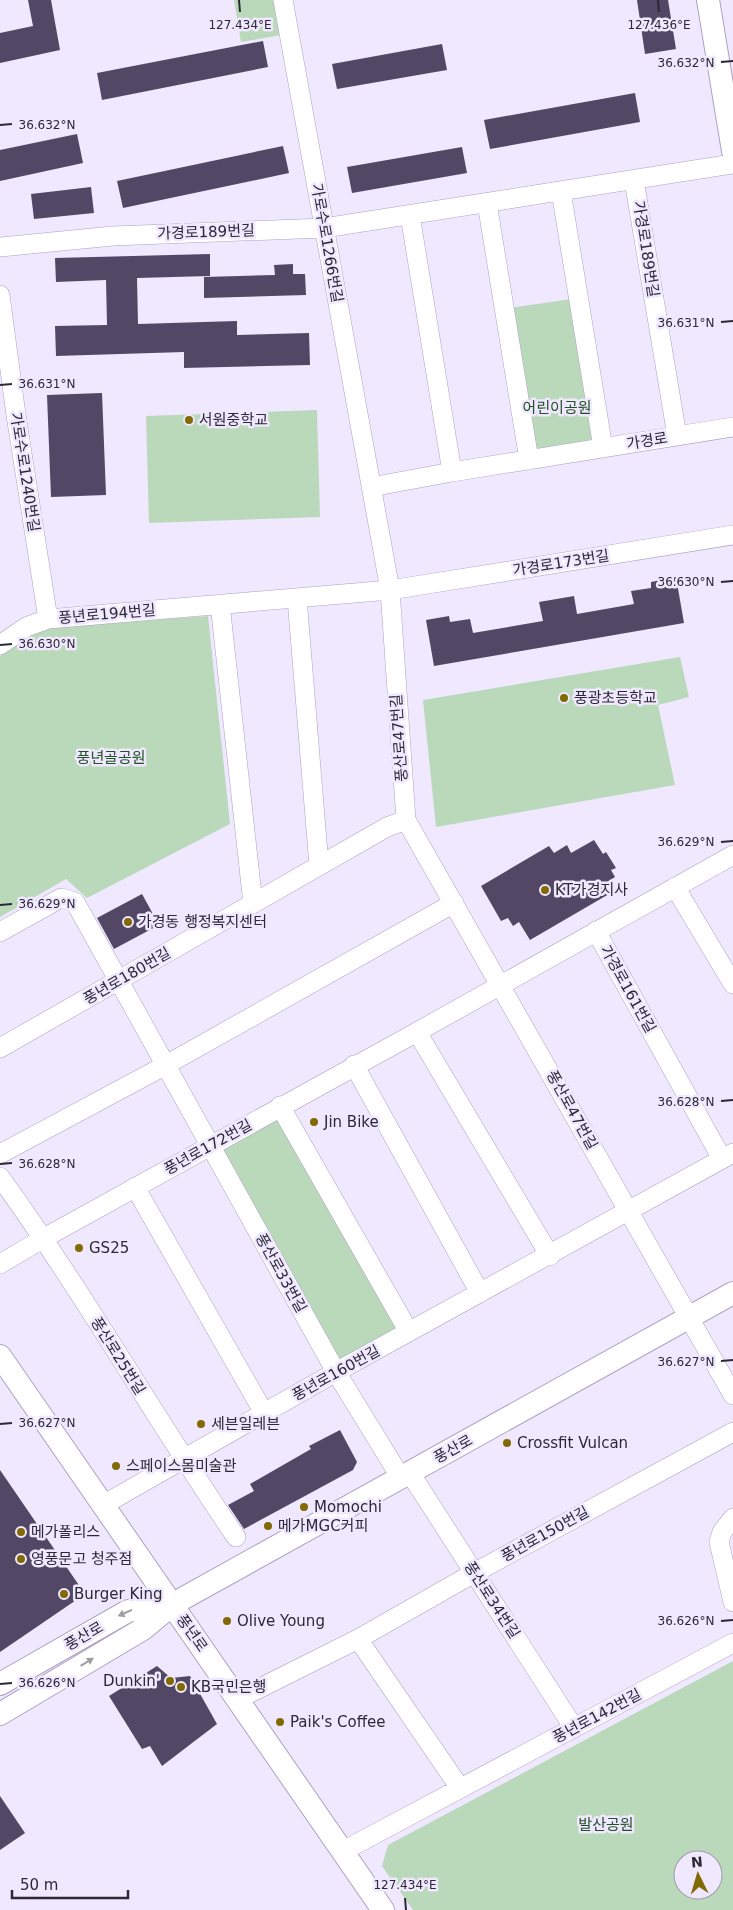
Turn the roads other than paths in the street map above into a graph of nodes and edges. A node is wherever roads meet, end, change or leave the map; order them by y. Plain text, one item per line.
1 (283, 0) edge
2 (708, 0) edge
3 (733, 151) edge
4 (733, 164) edge
5 (634, 180) junction
6 (561, 191) junction
7 (487, 203) junction
8 (410, 215) junction
9 (324, 228) junction
10 (0, 247) edge
11 (0, 295) edge
12 (8, 417) edge
13 (733, 427) edge
14 (677, 436) junction
15 (603, 448) junction
16 (529, 460) junction
17 (452, 472) junction
18 (371, 487) junction
19 (733, 535) edge
20 (390, 590) junction
21 (297, 598) junction
22 (220, 604) junction
23 (48, 619) junction
24 (0, 645) edge
25 (406, 820) junction
26 (733, 855) edge
27 (319, 866) junction
28 (675, 887) junction
29 (454, 903) junction
30 (253, 904) junction
31 (596, 931) junction
32 (0, 932) edge
33 (119, 981) junction
34 (500, 984) junction
35 (733, 984) edge
36 (417, 1032) junction
37 (0, 1048) edge
38 (166, 1065) junction
39 (354, 1065) junction
40 (280, 1106) junction
41 (210, 1145) junction
42 (0, 1154) edge
43 (728, 1156) edge
44 (0, 1176) edge
45 (135, 1187) junction
46 (628, 1210) junction
47 (44, 1238) junction
48 (550, 1256) junction
49 (0, 1264) edge
50 (480, 1292) junction
51 (733, 1293) edge
52 (689, 1318) junction
53 (409, 1332) junction
54 (0, 1356) edge
55 (336, 1372) junction
56 (733, 1395) edge
57 (264, 1413) junction
58 (733, 1432) edge
59 (184, 1460) junction
60 (405, 1475) junction
61 (103, 1504) junction
62 (733, 1518) edge
63 (236, 1537) dead end
64 (474, 1573) junction
65 (733, 1602) edge
66 (172, 1604) junction
67 (358, 1639) junction
68 (733, 1643) edge
69 (0, 1684) edge
70 (238, 1699) junction
71 (0, 1714) edge
72 (574, 1728) junction
73 (460, 1788) junction
74 (343, 1851) junction
75 (383, 1910) edge

1 - 9 street, 가로수로1266번길
2 - 3 street
4 - 5 street, 가경로189번길
5 - 6 street, 가경로189번길
5 - 14 street, 가경로189번길
6 - 7 street, 가경로189번길
6 - 15 street
7 - 8 street, 가경로189번길
7 - 16 street
8 - 9 street, 가경로189번길
8 - 17 street
9 - 10 street, 가경로189번길
9 - 18 street, 가로수로1266번길
11 - 12 street, 가로수로1240번길
12 - 23 street, 가로수로1240번길
13 - 14 street, 가경로
14 - 15 street, 가경로
15 - 16 street, 가경로
16 - 17 street
17 - 18 street
18 - 20 street, 가로수로1266번길
19 - 20 street, 가경로173번길
20 - 21 street, 풍년로194번길
20 - 25 street, 풍산로47번길
21 - 22 street, 풍년로194번길
21 - 27 street
22 - 23 street, 풍년로194번길
22 - 30 street
23 - 24 street, 풍년로194번길
25 - 27 street, 풍년로180번길
25 - 29 street, 풍산로47번길
26 - 28 street, 가경로161번길
27 - 30 street, 풍년로180번길
28 - 31 street, 가경로161번길
28 - 35 street
29 - 34 street, 풍산로47번길
29 - 38 street
30 - 33 street, 풍년로180번길
31 - 34 street, 가경로161번길
31 - 43 street, 가경로161번길
32 - 33 street
33 - 37 street, 풍년로180번길
33 - 38 street, 풍산로33번길
34 - 36 street, 풍년로172번길
34 - 46 street, 풍산로47번길
36 - 39 street, 풍년로172번길
36 - 48 street
38 - 41 street, 풍산로33번길
38 - 42 street
39 - 40 street, 풍년로172번길
39 - 50 street
40 - 41 street, 풍년로172번길
40 - 53 street
41 - 45 street, 풍년로172번길
41 - 55 street, 풍산로33번길
43 - 46 street, 풍년로160번길
44 - 47 street, 풍산로25번길
45 - 47 street, 풍년로172번길
45 - 57 street
46 - 48 street, 풍년로160번길
46 - 52 street, 풍산로47번길
47 - 49 street, 풍년로172번길
47 - 59 street, 풍산로25번길
48 - 50 street, 풍년로160번길
50 - 53 street, 풍년로160번길
51 - 52 street, 풍산로
52 - 56 street, 풍산로47번길
52 - 60 street, 풍산로
53 - 55 street, 풍년로160번길
54 - 61 street, 풍년로
55 - 57 street, 풍년로160번길
55 - 60 street, 풍산로33번길
57 - 59 street, 풍년로160번길
58 - 64 street, 풍년로150번길
59 - 61 street, 풍년로160번길
59 - 63 street, 풍산로25번길
60 - 64 street, 풍산로34번길
60 - 66 street, 풍산로
61 - 66 street, 풍년로
62 - 65 street
64 - 67 street, 풍년로150번길
64 - 72 street, 풍산로34번길
66 -> 69 street, 풍산로
66 - 70 street, 풍년로
71 -> 66 street, 풍산로
67 - 70 street, 풍년로150번길
67 - 73 street
68 - 72 street, 풍년로142번길
70 - 74 street, 풍년로
72 - 73 street, 풍년로142번길
73 - 74 street, 풍년로142번길
74 - 75 street, 풍년로

